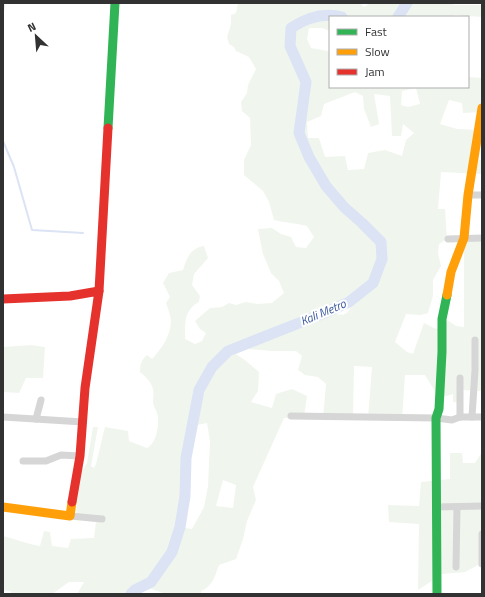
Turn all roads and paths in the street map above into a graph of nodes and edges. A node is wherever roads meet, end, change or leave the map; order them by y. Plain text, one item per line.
1 (115, 3) edge
2 (482, 108) edge
3 (468, 195) junction
4 (482, 195) edge
5 (464, 238) junction
6 (482, 238) edge
7 (448, 239) dead end
8 (99, 291) junction
9 (3, 299) edge
10 (475, 340) dead end
11 (460, 378) dead end
12 (41, 400) dead end
13 (291, 416) dead end
14 (3, 417) edge
15 (460, 417) junction
16 (472, 417) junction
17 (482, 417) edge
18 (436, 418) junction
19 (36, 419) junction
20 (83, 422) junction
21 (80, 456) junction
22 (22, 461) dead end
23 (482, 506) edge
24 (3, 507) edge
25 (436, 507) junction
26 (457, 507) junction
27 (70, 516) junction
28 (102, 518) dead end
29 (482, 534) edge
30 (482, 564) edge
31 (456, 567) dead end
32 (437, 594) edge

1 - 8 street
2 - 3 street
3 - 4 street
3 - 5 street
5 - 6 street
5 - 7 street
5 - 18 street
8 - 9 street
8 - 20 street
10 - 16 street
11 - 15 street
12 - 19 street
13 - 18 street
14 - 19 street
15 - 16 street
15 - 18 street
16 - 17 street
18 - 25 street
19 - 20 street
20 - 21 street
21 - 22 street
21 - 27 street
23 - 26 street
24 - 27 street
25 - 26 street
25 - 32 street
26 - 31 street
27 - 28 street
29 - 30 street

